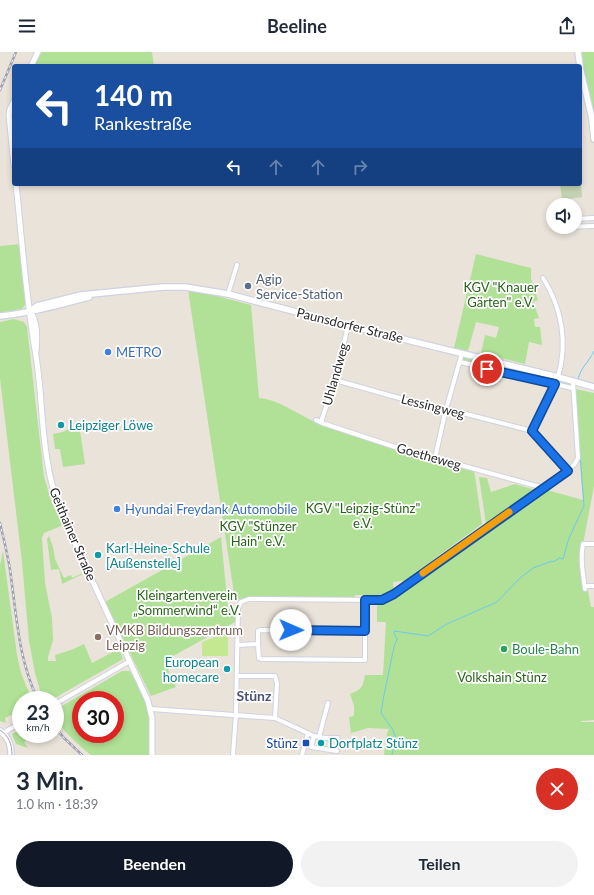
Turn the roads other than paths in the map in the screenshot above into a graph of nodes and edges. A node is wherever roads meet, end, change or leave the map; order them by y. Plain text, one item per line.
1 (38, 52) edge
2 (578, 52) edge
3 (32, 64) edge
4 (580, 64) edge
5 (582, 75) edge
6 (12, 105) edge
7 (594, 140) edge
8 (12, 145) edge
9 (16, 186) edge
10 (594, 218) edge
11 (582, 219) edge
12 (582, 226) edge
13 (594, 226) edge
14 (237, 265) dead end
15 (543, 278) dead end
16 (228, 294) junction
17 (30, 311) junction
18 (0, 316) edge
19 (348, 326) junction
20 (462, 353) junction
21 (460, 362) junction
22 (558, 377) junction
23 (335, 380) junction
24 (555, 384) junction
25 (573, 385) junction
26 (594, 388) edge
27 (447, 409) junction
28 (316, 420) dead end
29 (321, 422) junction
30 (532, 431) junction
31 (435, 458) junction
32 (568, 471) junction
33 (544, 488) junction
34 (594, 544) edge
35 (594, 586) edge
36 (365, 600) junction
37 (365, 631) junction
38 (238, 644) junction
39 (258, 644) junction
40 (130, 661) junction
41 (237, 676) junction
42 (64, 699) edge
43 (328, 703) dead end
44 (151, 709) junction
45 (236, 716) junction
46 (275, 718) junction
47 (12, 728) edge
48 (2, 732) edge
49 (308, 733) junction
50 (314, 736) junction
51 (319, 737) junction
52 (338, 738) dead end
53 (337, 751) dead end
54 (12, 755) edge
55 (152, 755) edge
56 (233, 755) edge
57 (302, 755) edge

1 - 3 street
2 - 4 main road
5 - 7 main road
6 - 8 street
9 - 17 street, Geithainer Straße
10 - 11 street
12 - 13 street
14 - 16 street
15 - 22 street
16 - 17 main road, Paunsdorfer Straße
16 - 19 main road, Paunsdorfer Straße
17 - 18 main road, Paunsdorfer Straße
17 - 40 street, Geithainer Straße
19 - 20 main road, Paunsdorfer Straße
19 - 23 street, Uhlandweg
20 - 21 street
20 - 22 main road, Paunsdorfer Straße
21 - 24 street, Paunsdorfer Straße
21 - 27 street
22 - 25 main road, Paunsdorfer Straße
23 - 27 street, Lessingweg
23 - 29 street, Uhlandweg
24 - 25 street, Paunsdorfer Straße
24 - 30 street
25 - 26 main road, Paunsdorfer Straße
25 - 32 street
27 - 30 street, Lessingweg
27 - 31 street
28 - 29 street, Goetheweg
29 - 31 street, Goetheweg
30 - 32 street
31 - 33 street, Goetheweg
32 - 33 street
33 - 36 street
34 - 35 street
36 - 37 street
36 - 38 street
37 - 39 street
37 - 39 street
38 - 39 street
38 - 41 street
40 - 42 street
40 - 44 street, Geithainer Straße
41 - 45 street
41 - 46 street
43 - 51 street
44 - 45 street
44 - 55 street, Geithainer Straße
45 - 46 street
45 - 56 street
46 - 49 street
47 - 48 street
48 - 54 main road
49 - 50 street
49 - 57 street
50 - 51 street
50 - 53 street
51 - 52 street

